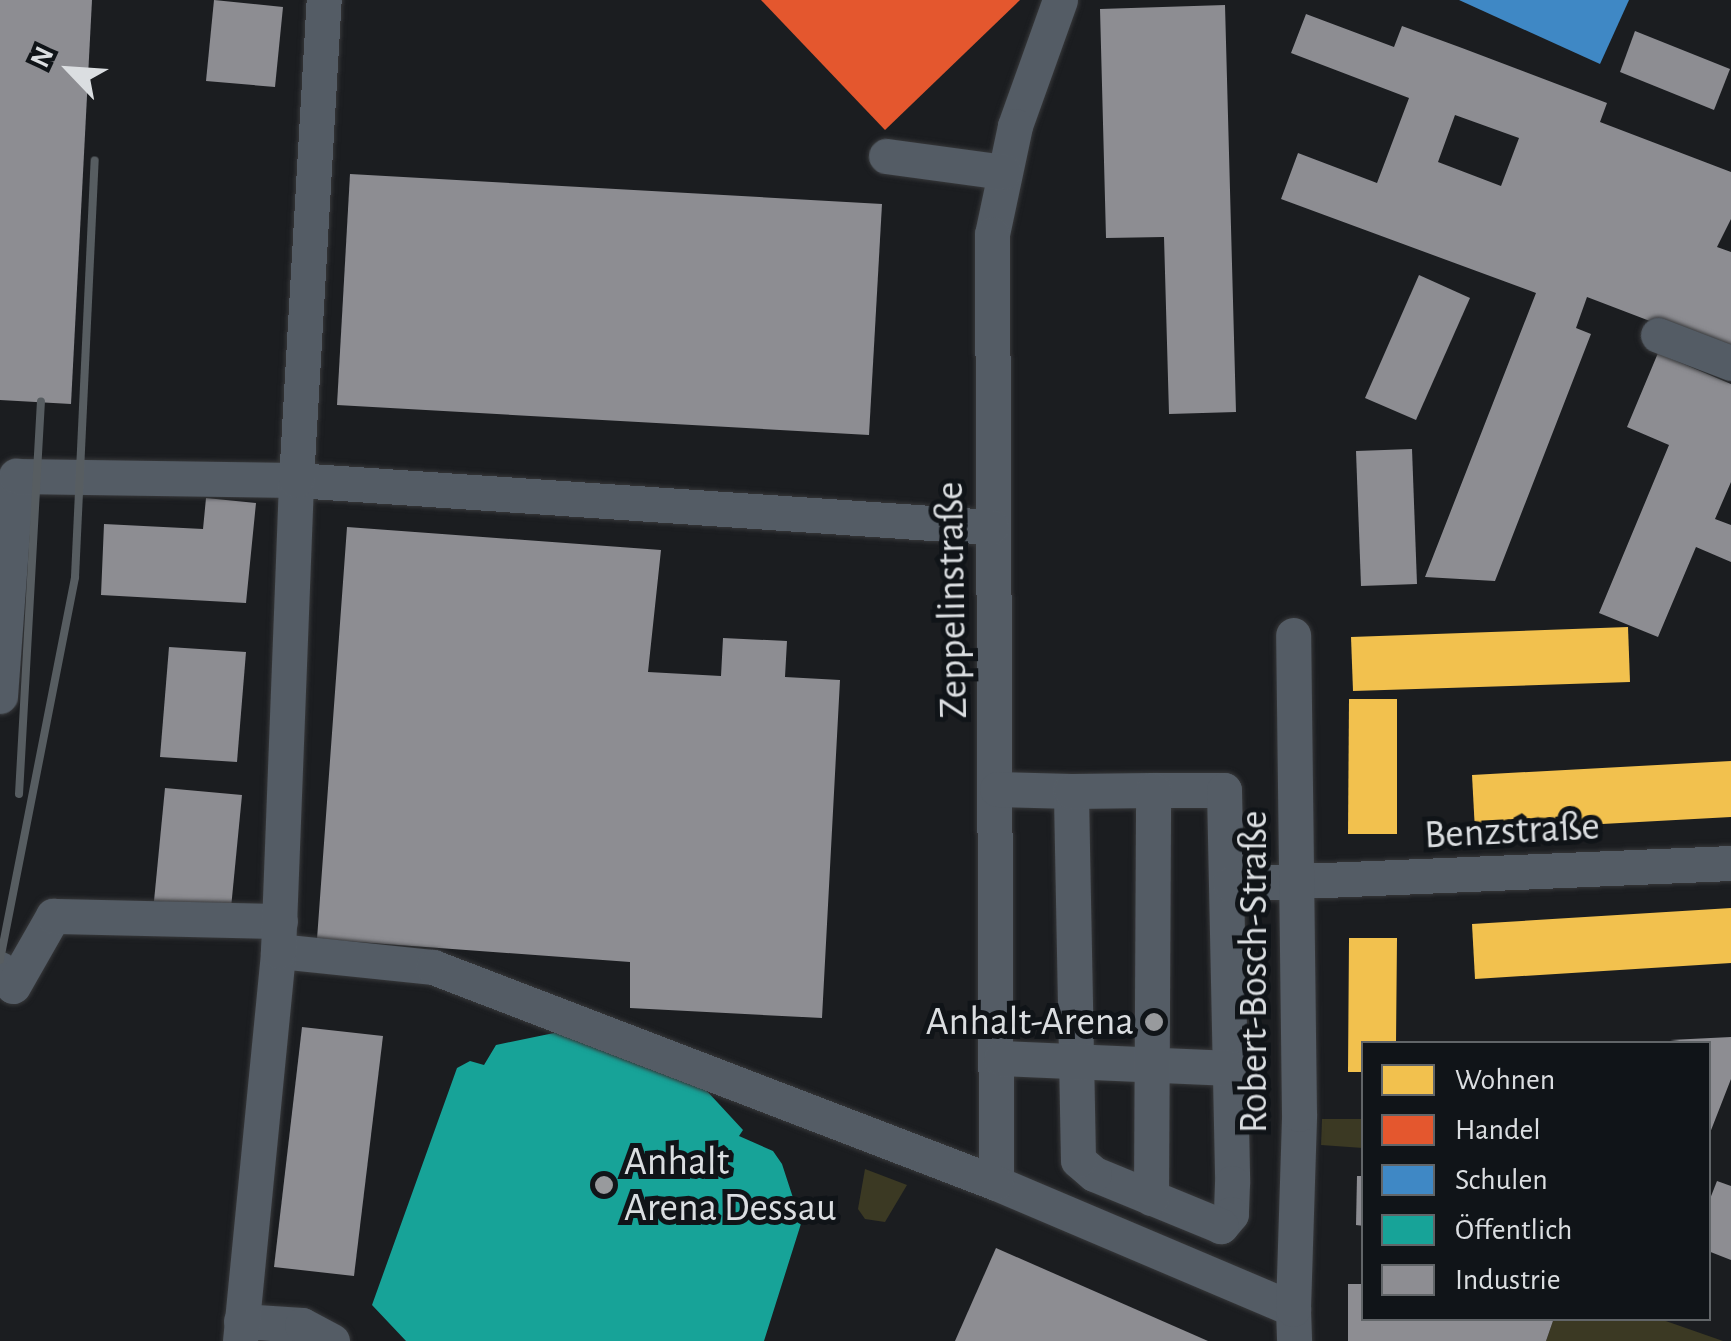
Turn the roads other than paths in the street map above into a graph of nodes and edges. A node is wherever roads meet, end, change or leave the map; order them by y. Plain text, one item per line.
1 (324, 0) edge
2 (1060, 0) edge
3 (886, 156) dead end
4 (1004, 172) junction
5 (1658, 335) dead end
6 (1731, 363) edge
7 (296, 480) junction
8 (992, 527) junction
9 (1293, 636) dead end
10 (0, 696) edge
11 (998, 789) junction
12 (1153, 790) junction
13 (1072, 791) junction
14 (1731, 863) edge
15 (1230, 884) junction
16 (1298, 884) junction
17 (279, 936) junction
18 (0, 969) edge
19 (1000, 1058) junction
20 (1076, 1060) junction
21 (1152, 1064) junction
22 (1232, 1068) junction
23 (1008, 1188) junction
24 (1151, 1198) junction
25 (1293, 1325) edge
26 (240, 1331) edge
27 (332, 1341) edge

1 - 7 street
2 - 4 street, Zeppelinstraße
3 - 4 street
4 - 8 street, Zeppelinstraße
5 - 6 street
7 - 8 street
7 - 10 street
7 - 17 street
8 - 11 street, Zeppelinstraße
9 - 16 street, Robert-Bosch-Straße
11 - 13 street
11 - 19 street, Zeppelinstraße
12 - 13 street
12 - 15 street
12 - 21 street
13 - 20 street
14 - 16 street, Benzstraße
15 - 16 street, Benzstraße
15 - 22 street
16 - 25 street, Robert-Bosch-Straße
17 - 18 street, Robert-Bosch-Straße
17 - 23 street, Robert-Bosch-Straße
17 - 26 street
19 - 20 street
19 - 23 street, Zeppelinstraße
20 - 21 street
20 - 24 street
21 - 22 street
21 - 24 street
22 - 24 street
23 - 25 street, Robert-Bosch-Straße
26 - 27 street

